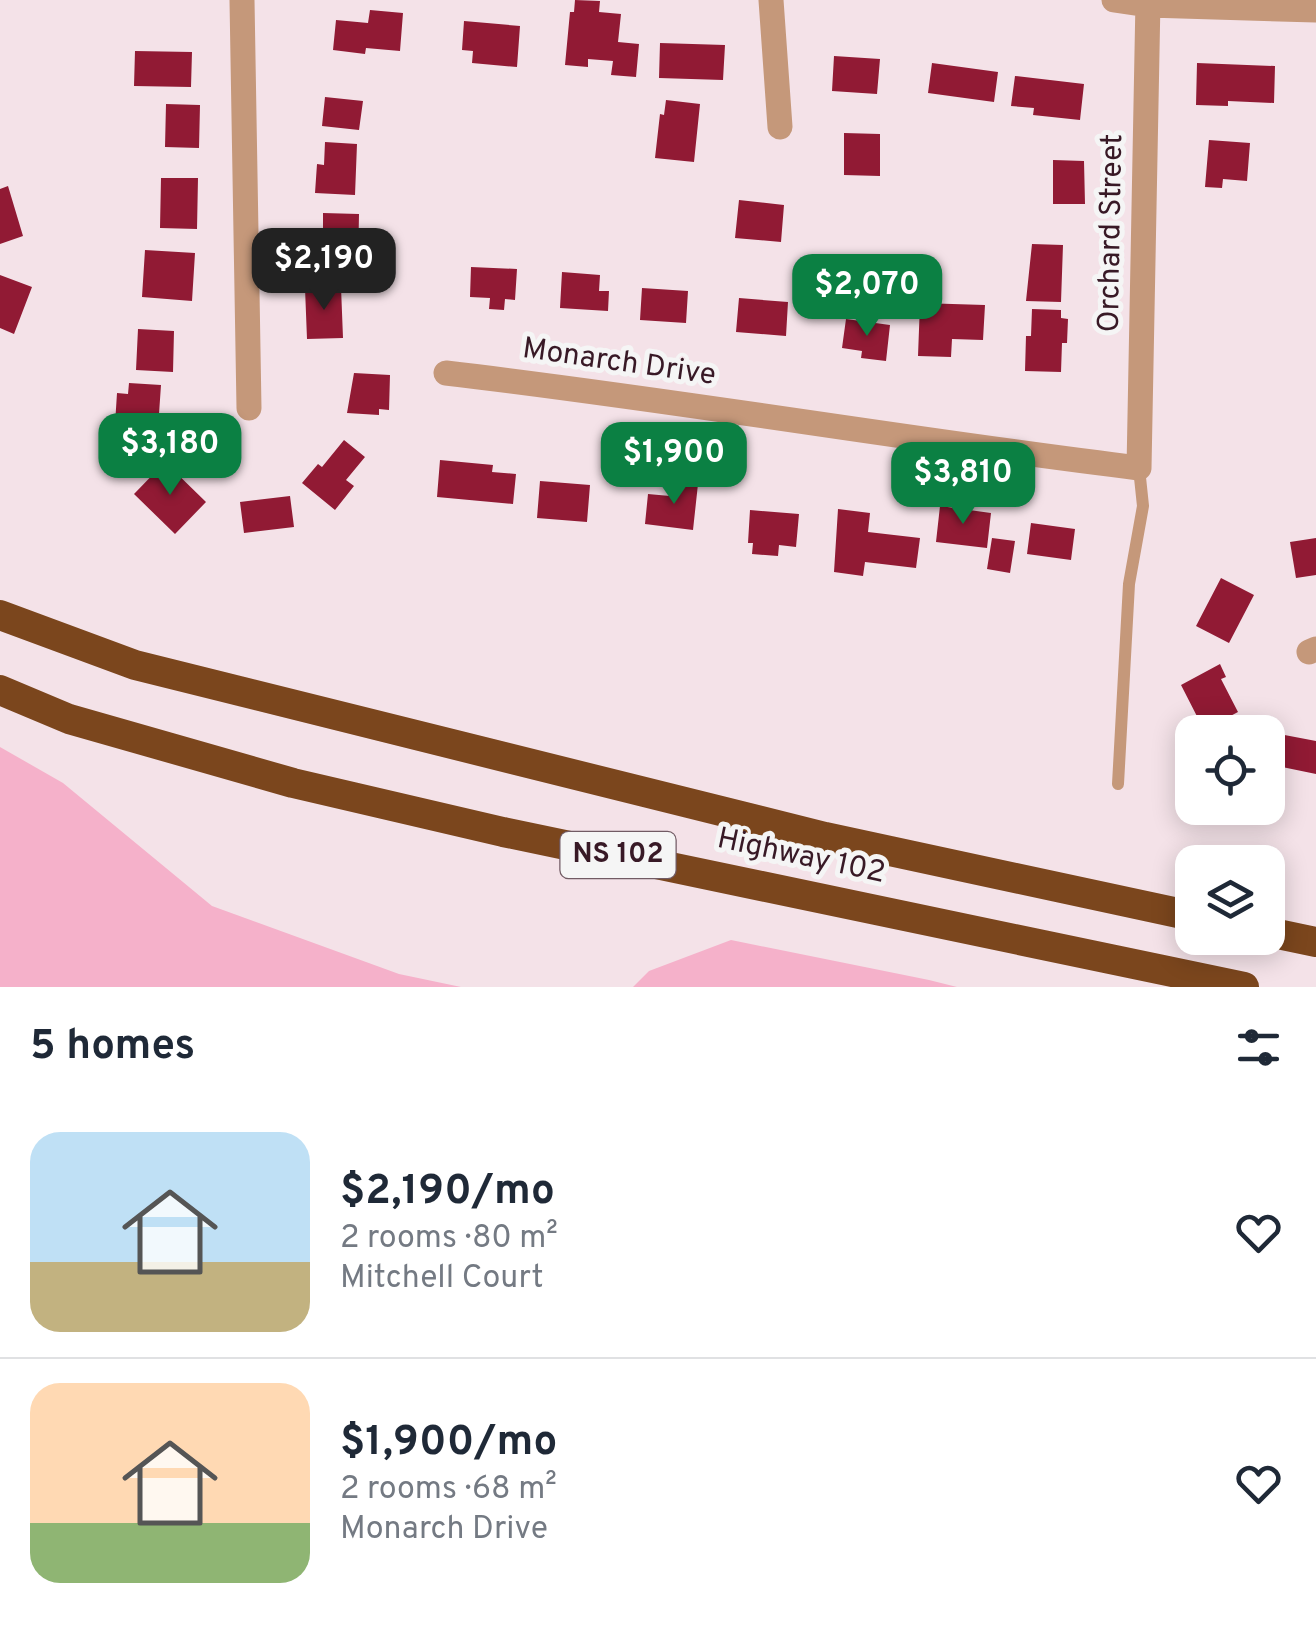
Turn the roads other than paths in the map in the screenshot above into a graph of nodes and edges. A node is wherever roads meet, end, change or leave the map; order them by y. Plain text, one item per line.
1 (242, 0) edge
2 (770, 0) edge
3 (1114, 0) edge
4 (1148, 3) edge
5 (1316, 10) edge
6 (780, 127) dead end
7 (446, 373) dead end
8 (249, 408) dead end
9 (1139, 468) junction
10 (0, 615) edge
11 (0, 690) edge
12 (1118, 784) dead end
13 (1175, 912) edge
14 (1285, 936) edge
15 (1316, 942) edge
16 (1244, 987) edge

1 - 8 street
2 - 6 street
3 - 4 street
4 - 5 street
4 - 9 street, Orchard Street
7 - 9 street, Monarch Drive
9 - 12 lane
10 - 13 highway, Highway 102 / NS 102
11 - 16 highway, Highway 102 / NS 102
14 - 15 highway

